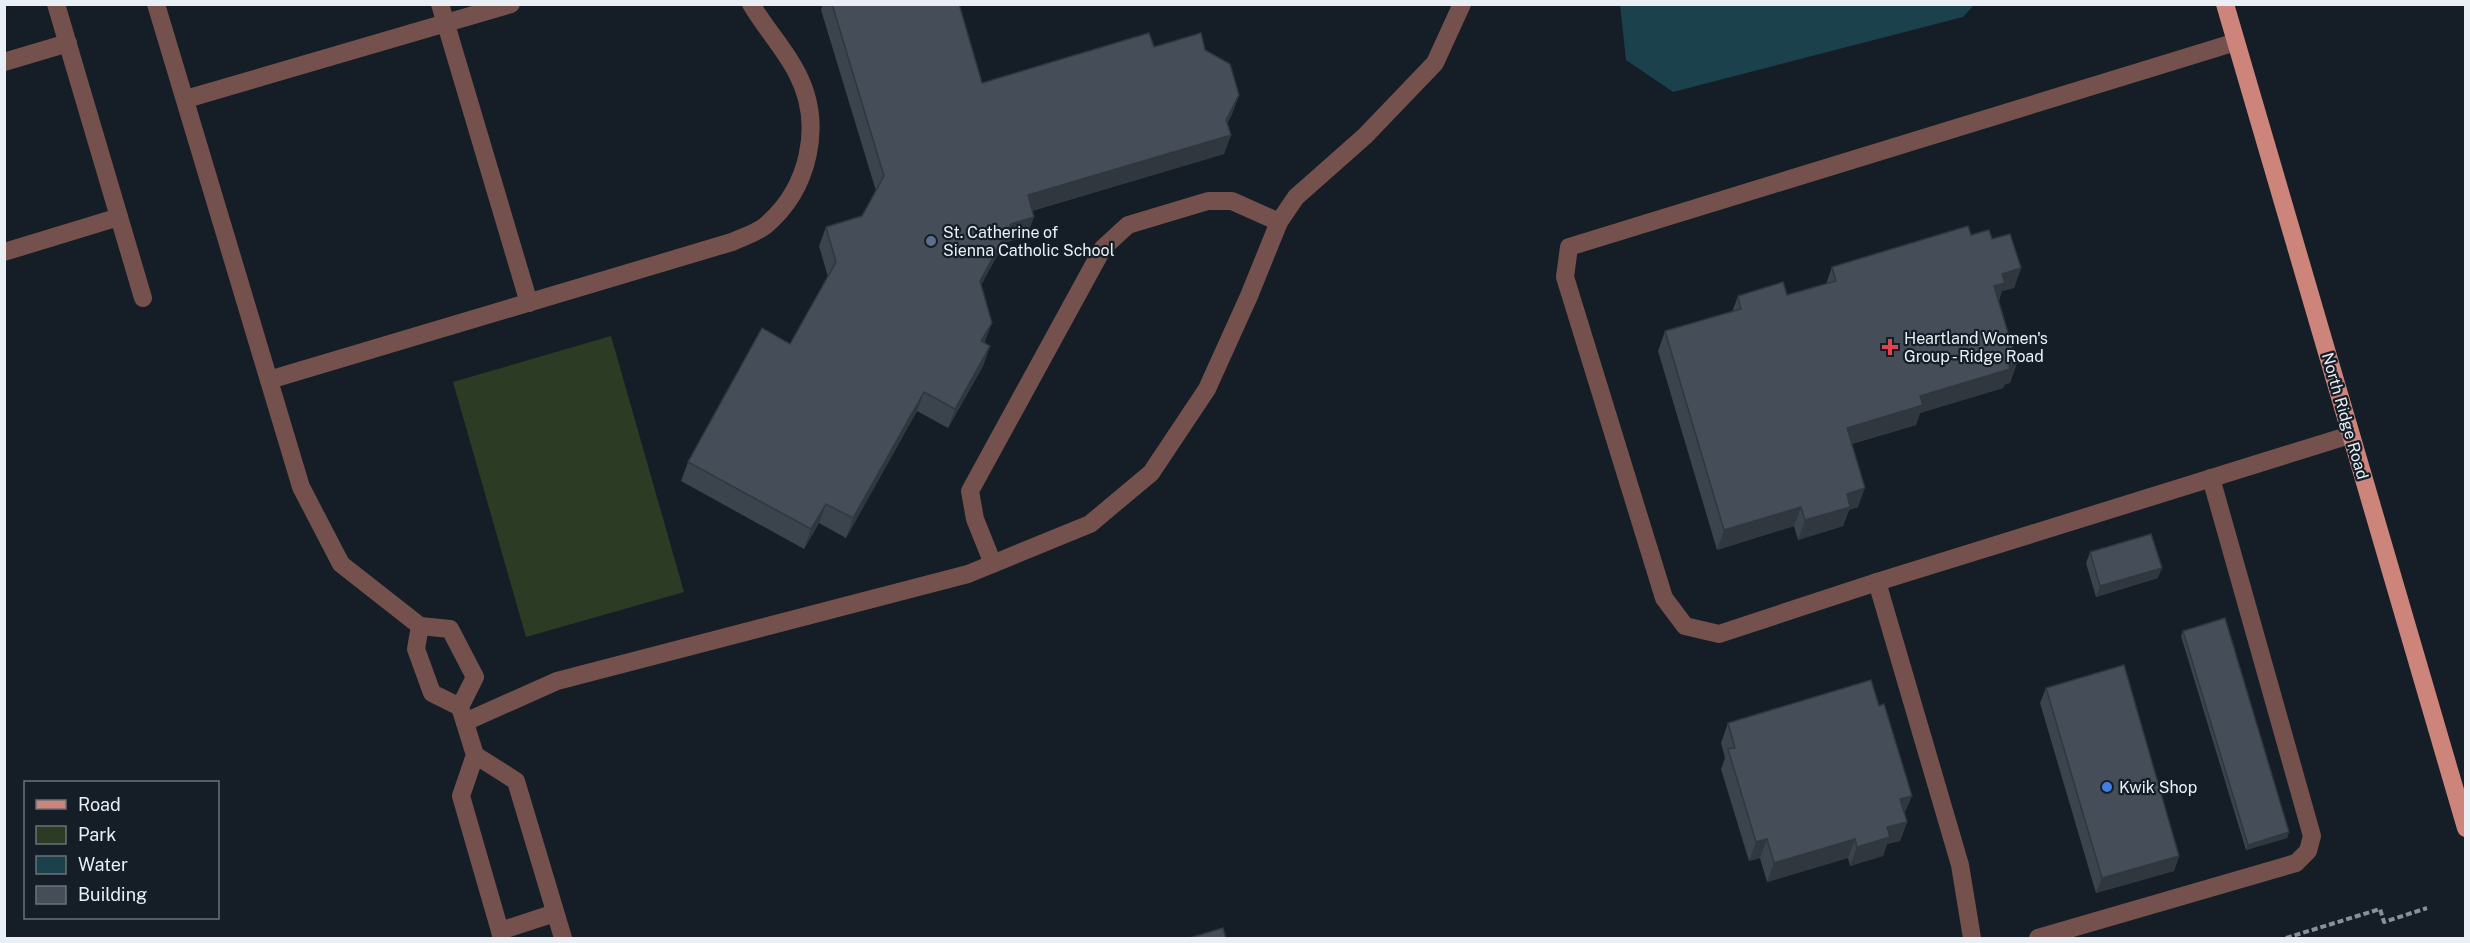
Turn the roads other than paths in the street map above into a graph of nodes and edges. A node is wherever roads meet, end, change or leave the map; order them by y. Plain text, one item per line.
1 (56, 4) edge
2 (156, 4) edge
3 (440, 4) edge
4 (512, 4) edge
5 (751, 4) edge
6 (1462, 4) edge
7 (2224, 4) edge
8 (446, 24) junction
9 (2236, 42) junction
10 (68, 43) junction
11 (4, 62) edge
12 (186, 99) junction
13 (119, 217) junction
14 (1279, 222) junction
15 (4, 252) edge
16 (143, 298) dead end
17 (529, 303) junction
18 (269, 380) junction
19 (2350, 435) junction
20 (2211, 478) junction
21 (993, 564) junction
22 (1877, 582) junction
23 (420, 626) junction
24 (462, 715) junction
25 (475, 755) junction
26 (2466, 828) edge
27 (555, 913) junction
28 (501, 935) edge
29 (563, 939) edge
30 (1972, 939) edge
31 (2038, 939) edge

1 - 10 street
2 - 12 street
3 - 8 street
4 - 8 street
5 - 17 street
6 - 14 street
7 - 9 main road, North Ridge Road
8 - 12 street
8 - 17 street
9 - 19 main road, North Ridge Road
9 - 22 street
10 - 11 street
10 - 13 street
12 - 18 street
13 - 15 street
13 - 16 street
14 - 21 street
14 - 21 street
17 - 18 street
18 - 23 street
19 - 20 street
19 - 26 main road, North Ridge Road
20 - 22 street
20 - 31 street
21 - 24 street
22 - 30 street
23 - 24 street
23 - 24 street
24 - 25 street
25 - 27 street
25 - 28 street
27 - 28 street
27 - 29 street

